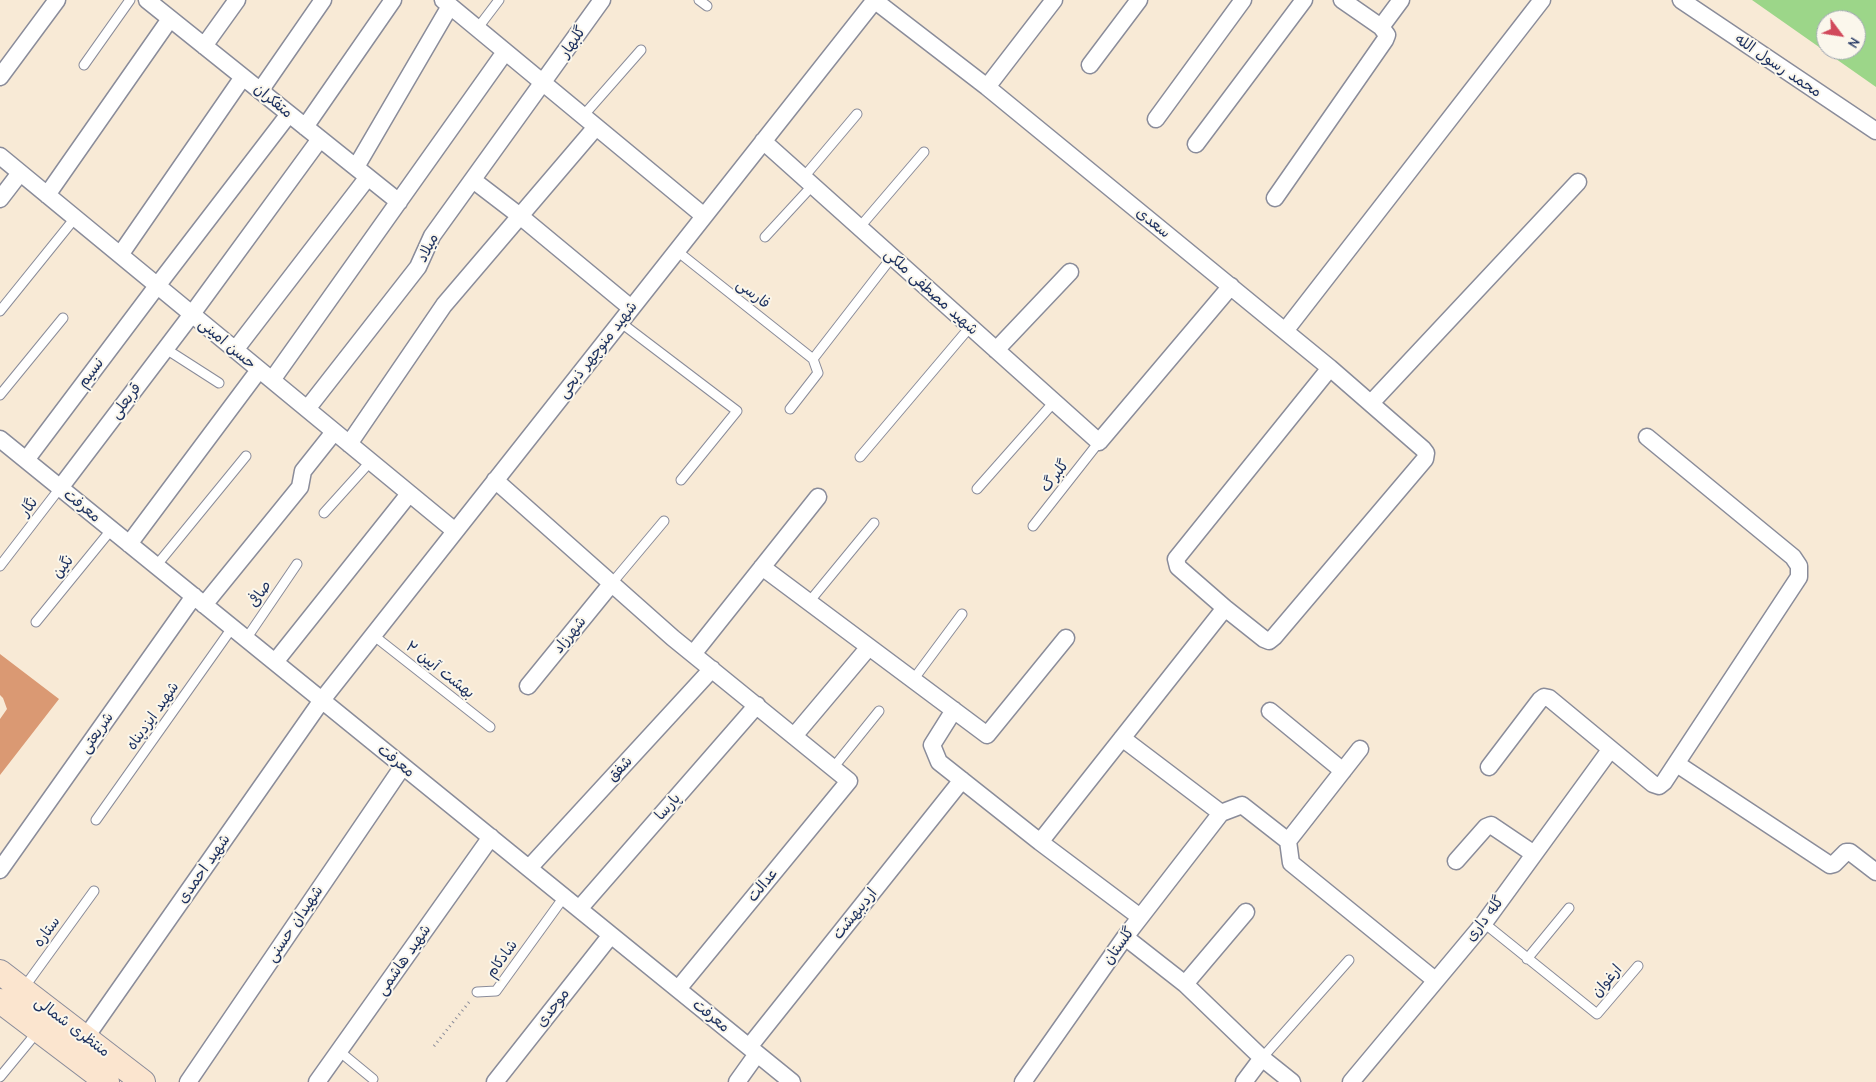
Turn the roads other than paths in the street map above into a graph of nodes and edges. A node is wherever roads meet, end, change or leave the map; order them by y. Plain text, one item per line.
1 (57, 0) edge
2 (130, 0) edge
3 (237, 0) edge
4 (323, 0) edge
5 (393, 0) edge
6 (499, 0) edge
7 (602, 0) edge
8 (699, 0) edge
9 (875, 0) edge
10 (1054, 0) edge
11 (1139, 0) edge
12 (1242, 0) edge
13 (1304, 0) edge
14 (1342, 0) edge
15 (1401, 0) edge
16 (1542, 0) edge
17 (1681, 0) edge
18 (152, 2) edge
19 (446, 3) edge
20 (707, 6) dead end
21 (170, 19) junction
22 (478, 29) junction
23 (1384, 31) junction
24 (204, 46) junction
25 (641, 50) dead end
26 (505, 52) junction
27 (84, 65) dead end
28 (1090, 65) dead end
29 (0, 77) edge
30 (243, 77) junction
31 (543, 84) junction
32 (987, 87) junction
33 (260, 91) junction
34 (289, 114) junction
35 (857, 114) dead end
36 (583, 116) junction
37 (1156, 119) dead end
38 (305, 126) junction
39 (596, 127) junction
40 (1876, 131) edge
41 (320, 139) junction
42 (763, 142) junction
43 (1196, 144) dead end
44 (924, 152) dead end
45 (0, 156) edge
46 (20, 172) junction
47 (362, 172) junction
48 (473, 180) junction
49 (808, 182) junction
50 (1578, 182) dead end
51 (47, 195) junction
52 (1275, 198) dead end
53 (0, 199) edge
54 (399, 202) junction
55 (520, 216) junction
56 (704, 216) junction
57 (75, 218) junction
58 (859, 228) junction
59 (765, 237) dead end
60 (676, 251) junction
61 (120, 255) junction
62 (892, 257) junction
63 (1070, 272) dead end
64 (157, 286) junction
65 (1231, 286) junction
66 (631, 308) junction
67 (0, 311) edge
68 (192, 314) junction
69 (63, 318) dead end
70 (620, 322) junction
71 (970, 327) junction
72 (1286, 331) junction
73 (166, 348) junction
74 (235, 350) junction
75 (996, 350) junction
76 (813, 359) junction
77 (1330, 368) junction
78 (265, 375) junction
79 (220, 383) dead end
80 (0, 394) edge
81 (1054, 402) junction
82 (1370, 403) junction
83 (307, 409) junction
84 (790, 409) dead end
85 (334, 432) junction
86 (1647, 437) dead end
87 (0, 439) edge
88 (1099, 442) junction
89 (350, 444) junction
90 (246, 456) dead end
91 (860, 457) dead end
92 (26, 460) junction
93 (370, 462) junction
94 (495, 480) junction
95 (681, 480) dead end
96 (60, 488) junction
97 (977, 489) dead end
98 (410, 494) junction
99 (818, 498) dead end
100 (324, 513) dead end
101 (664, 521) dead end
102 (874, 523) dead end
103 (1033, 526) dead end
104 (111, 530) junction
105 (454, 531) junction
106 (129, 544) junction
107 (297, 564) dead end
108 (0, 566) edge
109 (156, 566) junction
110 (762, 567) junction
111 (612, 584) junction
112 (199, 601) junction
113 (809, 602) junction
114 (1225, 608) junction
115 (962, 614) dead end
116 (36, 622) dead end
117 (232, 628) junction
118 (373, 635) junction
119 (1066, 638) dead end
120 (246, 639) junction
121 (869, 647) junction
122 (693, 654) junction
123 (275, 662) junction
124 (712, 669) junction
125 (913, 680) junction
126 (528, 686) dead end
127 (322, 700) junction
128 (757, 705) junction
129 (954, 710) junction
130 (879, 711) dead end
131 (1270, 711) dead end
132 (490, 727) dead end
133 (794, 736) junction
134 (1122, 738) junction
135 (1360, 749) dead end
136 (1610, 750) junction
137 (1677, 764) junction
138 (403, 766) junction
139 (1489, 767) dead end
140 (833, 768) junction
141 (1343, 771) junction
142 (962, 780) junction
143 (1221, 813) junction
144 (96, 820) dead end
145 (491, 837) junction
146 (1288, 841) junction
147 (1040, 842) junction
148 (1534, 854) junction
149 (1456, 861) dead end
150 (529, 868) junction
151 (0, 870) edge
152 (1876, 872) edge
153 (94, 891) dead end
154 (564, 897) junction
155 (1568, 908) dead end
156 (579, 909) junction
157 (1246, 912) dead end
158 (1140, 917) junction
159 (1484, 922) junction
160 (611, 935) junction
161 (1125, 937) junction
162 (1527, 959) junction
163 (1349, 960) dead end
164 (1638, 966) dead end
165 (0, 972) edge
166 (1435, 980) junction
167 (1185, 984) junction
168 (678, 989) junction
169 (23, 990) junction
170 (477, 992) road end
171 (0, 1001) edge
172 (39, 1030) junction
173 (86, 1037) junction
174 (753, 1050) junction
175 (339, 1051) junction
176 (1262, 1058) junction
177 (0, 1077) edge
178 (374, 1079) dead end
179 (108, 1082) edge
180 (144, 1082) edge
181 (188, 1082) edge
182 (317, 1082) edge
183 (495, 1082) edge
184 (736, 1082) edge
185 (792, 1082) edge
186 (1023, 1082) edge
187 (1244, 1082) edge
188 (1292, 1082) edge
189 (1351, 1082) edge

1 - 29 street
2 - 27 lane
3 - 24 street
4 - 33 street
5 - 38 street
6 - 22 lane
7 - 31 street, گلبهار
8 - 20 lane
9 - 32 street, سعدی
9 - 42 street, شهید منوچهر ذبحی
10 - 32 street
11 - 28 street
12 - 37 street
13 - 43 street
14 - 23 street
15 - 23 street
16 - 72 street
17 - 40 street, محمد رسول الله
18 - 21 street, متفکران
19 - 22 street
19 - 47 street
21 - 24 street, متفکران
21 - 51 street
22 - 26 street
23 - 52 street
24 - 30 street, متفکران
25 - 36 lane
26 - 31 street
26 - 54 street
30 - 33 street, متفکران
30 - 61 street
31 - 36 street
31 - 48 street, میلاد
32 - 65 street, سعدی
33 - 34 street, متفکران
34 - 38 street, متفکران
34 - 64 street, نسیم
35 - 49 lane
36 - 39 street
38 - 41 street, متفکران
39 - 55 street
39 - 56 street
41 - 47 street, متفکران
41 - 68 street, قربعلی
42 - 49 street, شهید مصطفی ملکی
42 - 56 street, شهید منوچهر ذبحی
44 - 58 lane
45 - 46 street, حسن امینی
46 - 51 street, حسن امینی
46 - 53 street
47 - 54 street, متفکران
47 - 74 street
48 - 55 street
48 - 83 street, میلاد
49 - 58 street, شهید مصطفی ملکی
49 - 59 lane
50 - 82 street
51 - 57 street, حسن امینی
54 - 78 street
55 - 66 street
55 - 89 street
56 - 60 street, شهید منوچهر ذبحی
57 - 61 street, حسن امینی
57 - 67 lane
58 - 62 street, شهید مصطفی ملکی
60 - 66 street, شهید منوچهر ذبحی
60 - 76 lane, فارسی
61 - 64 street, حسن امینی
62 - 71 street, شهید مصطفی ملکی
62 - 76 lane
63 - 75 street
64 - 68 street, حسن امینی
64 - 92 street, نسیم
65 - 72 street, سعدی
65 - 88 street
66 - 70 street, شهید منوچهر ذبحی
68 - 73 street, قربعلی
68 - 74 street, حسن امینی
69 - 80 lane
70 - 94 street, شهید منوچهر ذبحی
70 - 95 lane
71 - 75 street, شهید مصطفی ملکی
71 - 91 lane
72 - 77 street, سعدی
73 - 79 lane
73 - 96 street, قربعلی
74 - 78 street, حسن امینی
75 - 81 street, شهید مصطفی ملکی
76 - 84 lane
77 - 82 street, سعدی
77 - 114 street
78 - 83 street, حسن امینی
78 - 106 street
81 - 88 street, شهید مصطفی ملکی
81 - 97 lane
82 - 114 street, سعدی
83 - 85 street, حسن امینی
85 - 89 street, حسن امینی
85 - 112 street, شریعتی
86 - 137 street
87 - 92 street, معرفت
88 - 103 lane, گلبرگ
89 - 93 street, حسن امینی
90 - 109 lane
92 - 96 street, معرفت
93 - 98 street, حسن امینی
93 - 100 lane
94 - 105 street, شهید منوچهر ذبحی
94 - 111 street
96 - 104 street, معرفت
96 - 108 lane, نگار
98 - 105 street, حسن امینی
98 - 123 street
99 - 110 street
101 - 111 lane
102 - 113 lane
104 - 106 street, معرفت
104 - 116 lane, نگین
105 - 118 street, شهید منوچهر ذبحی
106 - 109 street, معرفت
107 - 120 lane, صافی
109 - 112 street, معرفت
110 - 113 street
110 - 122 street
111 - 122 street
111 - 126 street, شهرزاد
112 - 117 street, معرفت
112 - 151 street, شریعتی
113 - 121 street
114 - 134 street
115 - 125 lane
117 - 120 street, معرفت
117 - 144 lane, شهید ایزدپناه
118 - 127 street, شهید منوچهر ذبحی
118 - 132 lane, بهشت آیین ۲
119 - 129 street
120 - 123 street, معرفت
121 - 125 street
121 - 133 street
122 - 124 street
123 - 127 street, معرفت
124 - 128 street
124 - 150 street, شفق
125 - 129 street
127 - 138 street, معرفت
127 - 173 street, شهید احمدی
128 - 133 street
128 - 156 street, پارسا
129 - 142 street
130 - 140 lane
131 - 141 street
133 - 140 street
134 - 143 street
134 - 147 street
135 - 141 street
136 - 137 street
136 - 139 street
136 - 148 street, گله داری
137 - 152 street
138 - 145 street, معرفت
138 - 181 street, شهیدان حسنی
140 - 168 street, عدالت
141 - 146 street
142 - 147 street
142 - 174 street, اردیبهشت
143 - 146 street
143 - 158 street, گلستان
145 - 150 street, معرفت
145 - 175 street, شهید هاشمی
146 - 166 street
147 - 158 street
148 - 149 street
148 - 159 street, گله داری
150 - 154 street, معرفت
153 - 169 lane, ستاره
154 - 156 street, معرفت
154 - 170 lane, شادکام
155 - 162 lane
156 - 160 street, معرفت
157 - 167 street
158 - 161 street, گلستان
159 - 162 lane
159 - 166 street, گله داری
160 - 168 street, معرفت
160 - 183 street, موحدی
161 - 167 street
161 - 186 street, گلستان
162 - 164 lane, ارغوان
163 - 176 lane
165 - 169 main road, منتظری شمالی
166 - 189 street, گله داری
167 - 176 street
168 - 174 street, معرفت
169 - 173 main road, منتظری شمالی
171 - 172 main road, منتظری شمالی
172 - 177 lane
172 - 179 main road, منتظری شمالی
173 - 180 main road, منتظری شمالی
174 - 184 street, اردیبهشت
174 - 185 street, معرفت
175 - 178 lane
175 - 182 street, شهید هاشمی
176 - 187 street
176 - 188 street

